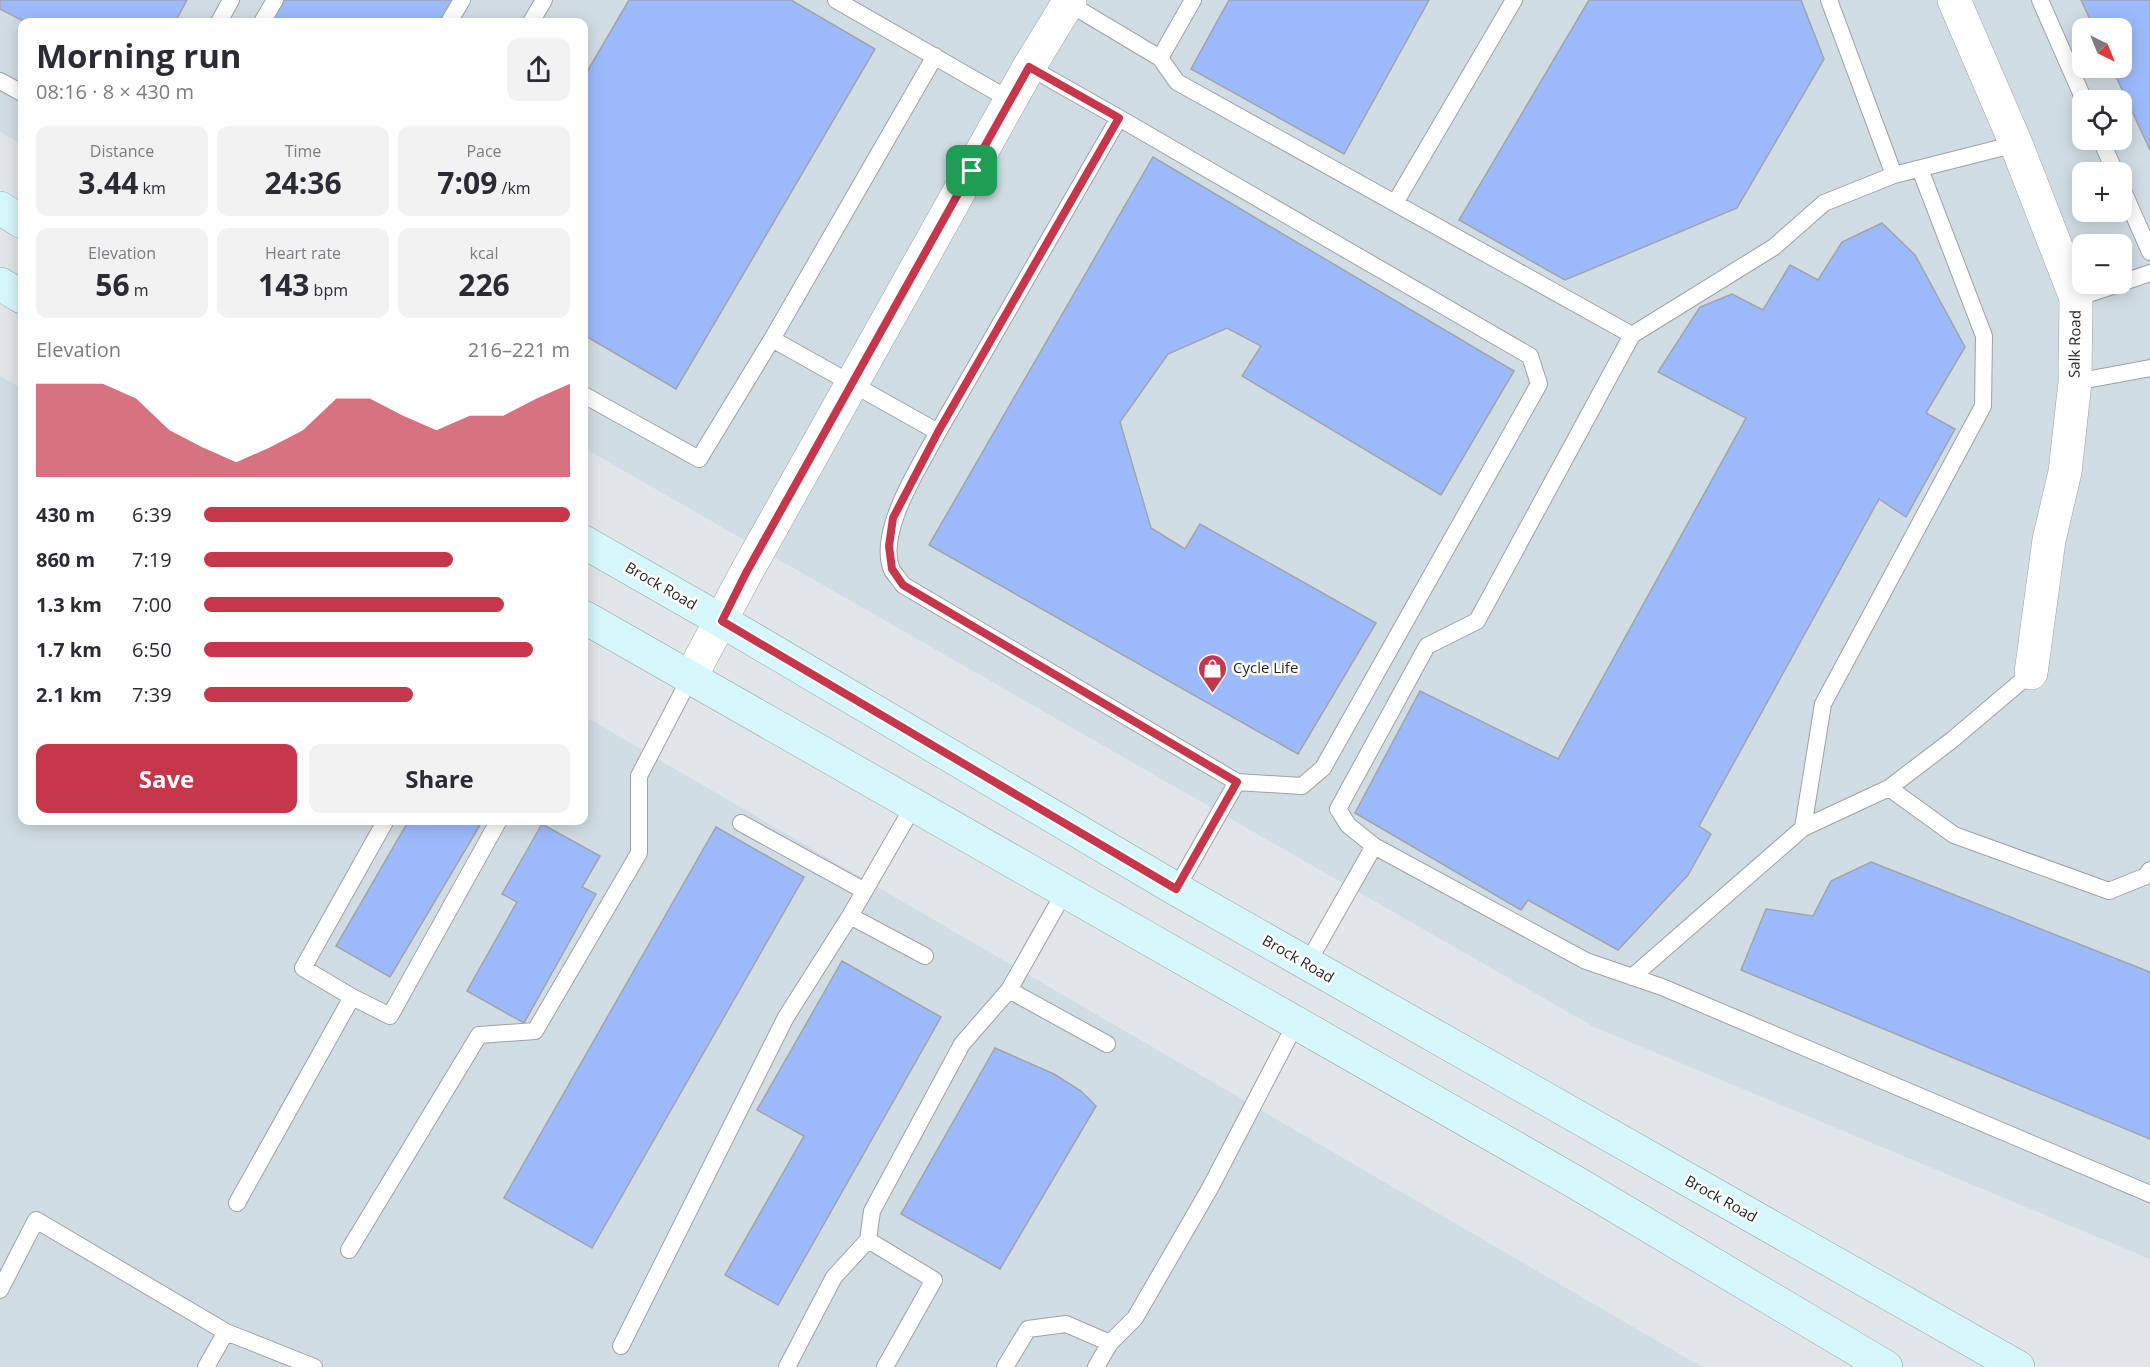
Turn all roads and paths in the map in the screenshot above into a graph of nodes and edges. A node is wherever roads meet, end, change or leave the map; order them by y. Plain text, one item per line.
1 (231, 0) edge
2 (275, 0) edge
3 (462, 0) edge
4 (544, 0) edge
5 (836, 0) edge
6 (1193, 0) edge
7 (1514, 0) edge
8 (1829, 0) edge
9 (1954, 0) edge
10 (2040, 0) edge
11 (1069, 1) edge
12 (221, 18) edge
13 (264, 18) edge
14 (451, 18) edge
15 (533, 18) edge
16 (935, 56) junction
17 (1160, 58) junction
18 (1029, 67) junction
19 (0, 81) edge
20 (2080, 90) edge
21 (18, 91) edge
22 (1012, 100) junction
23 (1119, 118) junction
24 (2016, 144) junction
25 (1920, 169) junction
26 (1894, 175) junction
27 (1395, 203) junction
28 (0, 208) edge
29 (2132, 211) edge
30 (18, 219) edge
31 (2150, 252) edge
32 (2150, 273) edge
33 (2132, 279) edge
34 (0, 284) edge
35 (2088, 294) edge
36 (18, 295) edge
37 (2076, 298) junction
38 (1632, 335) junction
39 (771, 339) junction
40 (2150, 368) edge
41 (2075, 382) junction
42 (853, 384) junction
43 (588, 397) edge
44 (938, 432) junction
45 (588, 544) edge
46 (588, 619) edge
47 (722, 621) junction
48 (2031, 674) joint
49 (690, 678) junction
50 (1237, 782) junction
51 (1888, 788) junction
52 (914, 805) junction
53 (741, 823) dead end
54 (384, 825) edge
55 (496, 825) edge
56 (1803, 828) junction
57 (1374, 846) junction
58 (2150, 870) edge
59 (1176, 889) junction
60 (863, 890) junction
61 (1065, 891) junction
62 (850, 916) junction
63 (925, 956) dead end
64 (1307, 964) junction
65 (1632, 976) junction
66 (1009, 990) junction
67 (352, 997) junction
68 (1296, 1023) junction
69 (1107, 1044) dead end
70 (2150, 1194) edge
71 (237, 1203) dead end
72 (868, 1240) junction
73 (349, 1250) dead end
74 (0, 1290) edge
75 (226, 1332) junction
76 (1110, 1343) junction
77 (621, 1346) dead end
78 (206, 1367) edge
79 (314, 1367) edge
80 (787, 1367) edge
81 (885, 1367) edge
82 (1005, 1367) edge
83 (1096, 1367) edge
84 (1887, 1367) edge
85 (2018, 1367) edge

1 - 12 lane
2 - 13 lane
3 - 14 lane
4 - 15 lane
5 - 16 lane
6 - 17 lane
7 - 27 lane
8 - 26 lane
9 - 24 street, Salk Road
10 - 20 lane
11 - 17 lane
11 - 18 street
16 - 22 lane
16 - 39 lane
17 - 27 lane
18 - 22 street
18 - 23 lane
19 - 21 lane
22 - 42 street
23 - 44 lane
23 - 50 lane
24 - 25 lane
24 - 37 street, Salk Road
25 - 26 lane
25 - 56 lane
26 - 38 lane
27 - 38 lane
28 - 30 main road
29 - 31 lane
32 - 33 lane
34 - 36 main road
35 - 37 lane
37 - 41 street, Salk Road
38 - 57 lane
39 - 42 lane
39 - 43 lane
40 - 41 lane
41 - 48 street, Salk Road
42 - 44 lane
42 - 47 street
44 - 50 lane
45 - 47 main road, Brock Road
46 - 49 main road
47 - 49 street
47 - 59 main road, Brock Road
48 - 51 lane
49 - 52 main road
49 - 73 lane
50 - 59 lane
51 - 56 lane
51 - 58 lane
52 - 60 lane
52 - 61 main road
53 - 60 lane
54 - 67 lane
55 - 67 lane
56 - 65 lane
57 - 64 lane
57 - 65 lane
59 - 64 main road, Brock Road
60 - 62 lane
61 - 66 lane
61 - 68 main road
62 - 63 lane
62 - 77 lane
64 - 85 main road, Brock Road
65 - 70 lane
66 - 69 lane
66 - 72 lane
67 - 71 lane
68 - 76 lane
68 - 84 main road
72 - 80 lane
72 - 81 lane
74 - 75 lane
75 - 78 lane
75 - 79 lane
76 - 82 lane
76 - 83 lane

